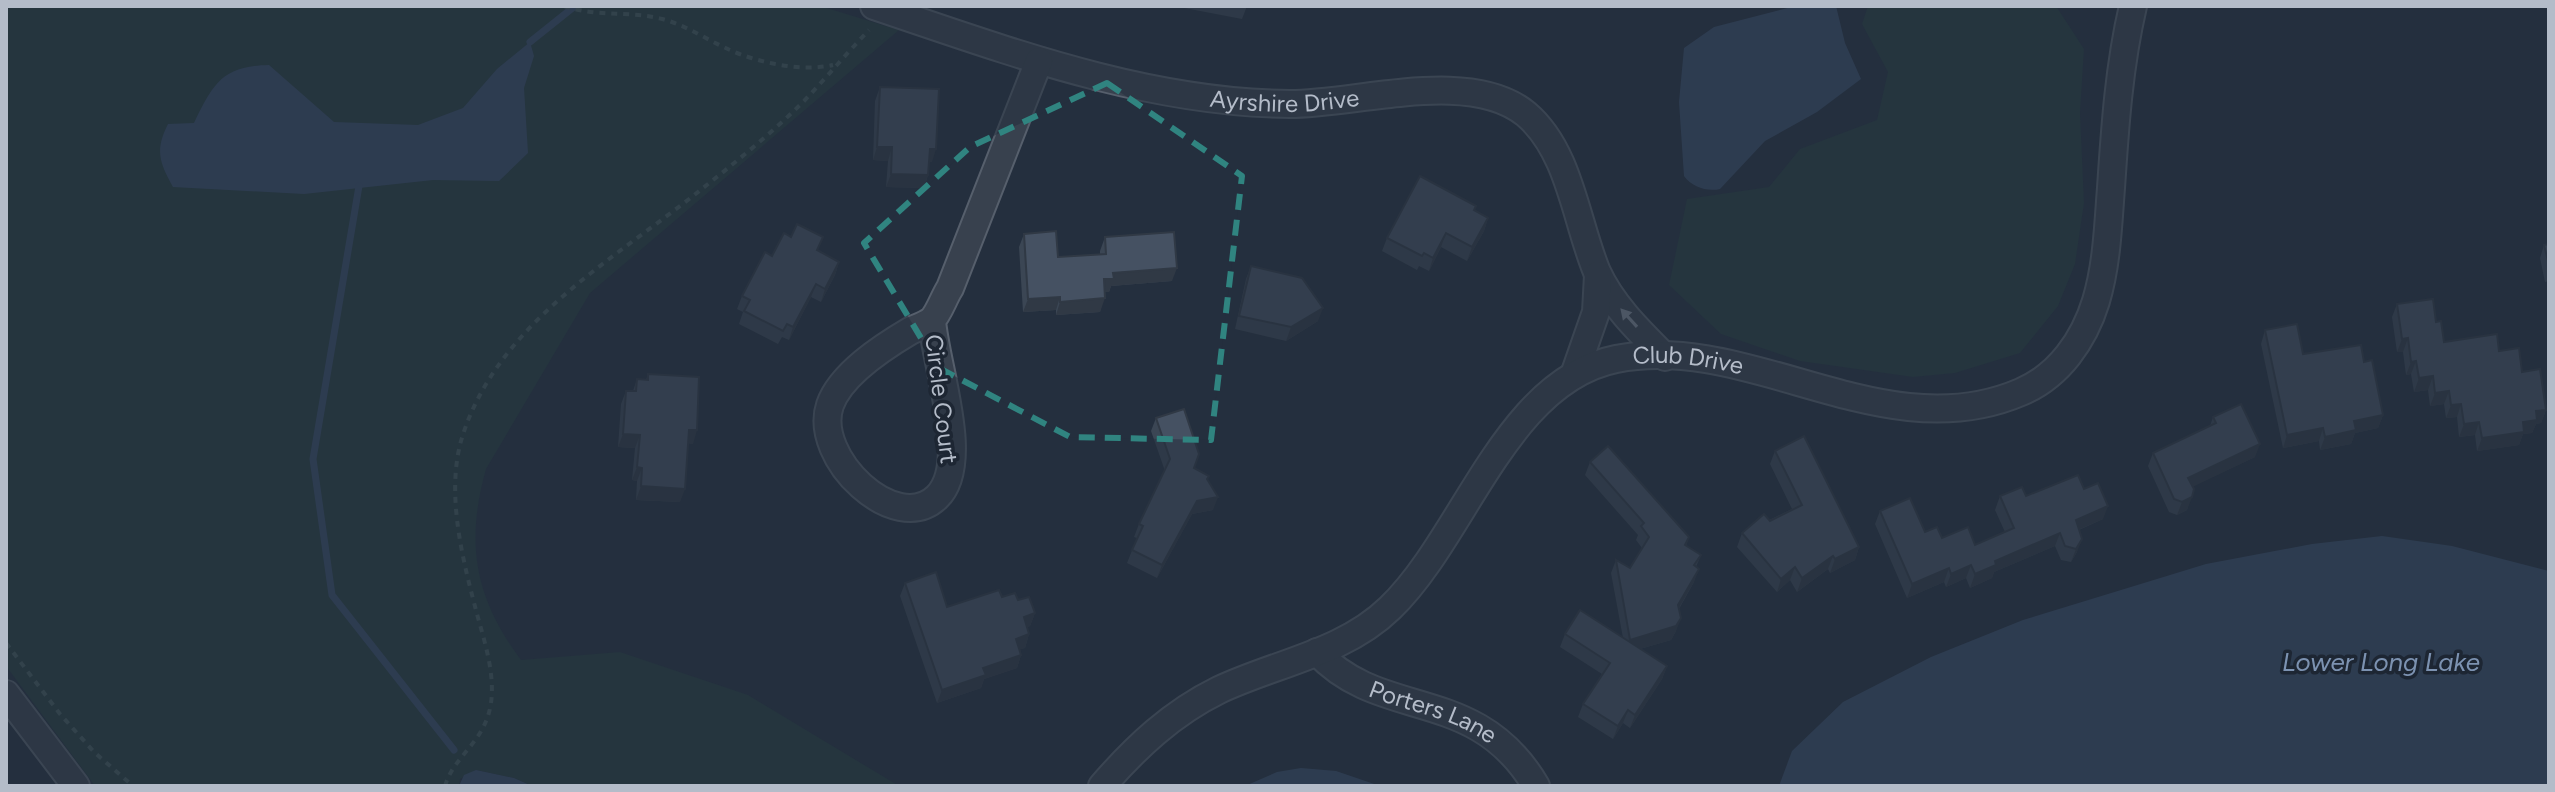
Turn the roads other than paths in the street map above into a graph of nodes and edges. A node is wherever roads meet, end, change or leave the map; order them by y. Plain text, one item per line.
1 (2133, 6) edge
2 (885, 10) edge
3 (1039, 61) junction
4 (1598, 275) junction
5 (932, 320) junction
6 (1665, 357) junction
7 (1574, 375) junction
8 (1317, 652) junction
9 (6, 694) edge
10 (76, 786) edge
11 (1102, 786) edge
12 (1536, 786) edge

1 - 6 street, Club Drive
2 - 3 street, Ayrshire Drive
3 - 4 street, Ayrshire Drive
3 - 5 street, Circle Court
6 -> 4 street, Ayrshire Drive
4 - 7 street, Ayrshire Drive
5 - 5 street, Circle Court
6 - 7 street, Club Drive
7 - 8 street, Club Drive
8 - 11 street, Club Drive
8 - 12 street, Porters Lane
9 - 10 street

